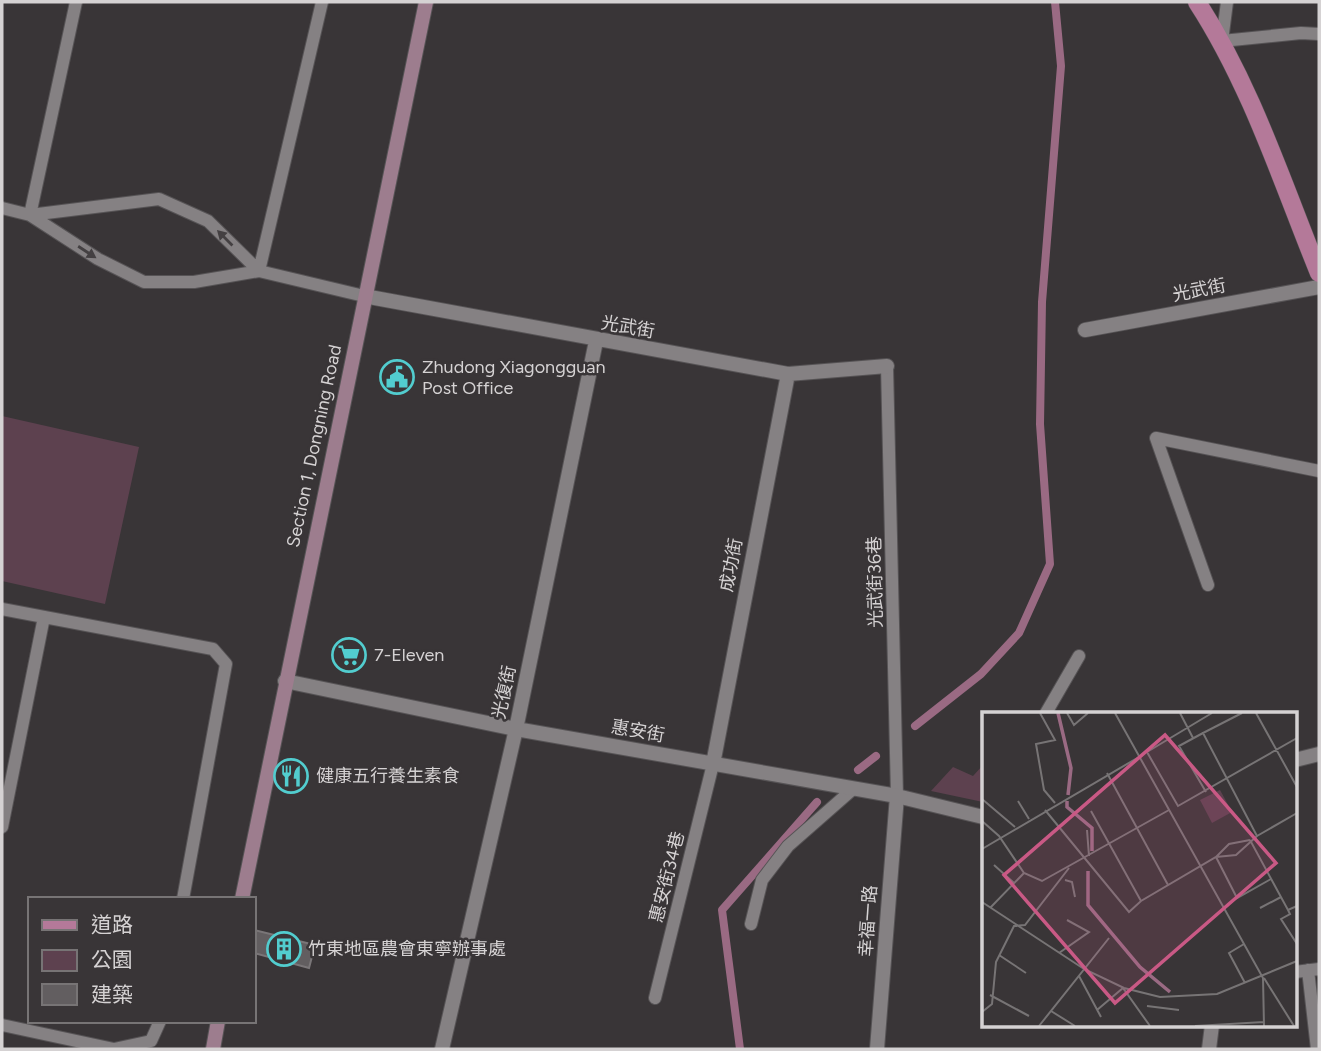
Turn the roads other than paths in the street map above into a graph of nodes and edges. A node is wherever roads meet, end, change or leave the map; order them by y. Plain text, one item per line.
1 (76, 2) edge
2 (322, 2) edge
3 (426, 2) edge
4 (1197, 2) edge
5 (1227, 2) edge
6 (1319, 34) edge
7 (1222, 41) junction
8 (2, 208) edge
9 (30, 215) junction
10 (258, 271) junction
11 (1319, 273) edge
12 (1319, 287) edge
13 (364, 296) junction
14 (1085, 330) dead end
15 (596, 341) junction
16 (887, 366) joint
17 (788, 374) junction
18 (1319, 471) edge
19 (1208, 585) dead end
20 (2, 609) edge
21 (44, 617) junction
22 (1079, 656) dead end
23 (285, 681) junction
24 (1047, 712) edge
25 (516, 729) junction
26 (1319, 754) edge
27 (1296, 760) edge
28 (713, 764) junction
29 (853, 789) junction
30 (897, 796) junction
31 (982, 817) edge
32 (2, 827) edge
33 (183, 897) edge
34 (242, 897) edge
35 (751, 924) dead end
36 (1307, 971) edge
37 (655, 998) dead end
38 (159, 1023) edge
39 (218, 1023) edge
40 (2, 1025) edge
41 (1212, 1026) edge
42 (213, 1049) edge
43 (442, 1049) edge
44 (877, 1049) edge
45 (1209, 1049) edge
46 (1317, 1049) edge

1 - 9 lane
2 - 10 lane
3 - 13 main road, Section 1, Dongning Road
4 - 7 main road
5 - 7 lane
6 - 7 lane
7 - 11 main road
8 - 9 lane
9 -> 10 lane
10 -> 9 lane
10 - 13 lane
12 - 14 street, 光武街
13 - 15 street, 光武街
13 - 23 main road, Section 1, Dongning Road
15 - 17 street, 光武街
15 - 25 street, 光復街
16 - 17 street, 光武街
16 - 30 lane, 光武街36巷
17 - 28 street, 成功街
18 - 19 lane
20 - 21 lane
21 - 32 lane
21 - 33 lane
22 - 24 lane
23 - 25 street, 惠安街
23 - 34 main road, Section 1, Dongning Road
25 - 28 street, 惠安街
25 - 43 street, 光復街
26 - 27 street
28 - 29 street, 惠安街
28 - 37 lane, 惠安街34巷
29 - 30 street, 惠安街
29 - 35 lane
30 - 31 street, 惠安街
30 - 44 street, 幸福一路
36 - 46 lane
38 - 40 lane
39 - 42 main road
41 - 45 street

